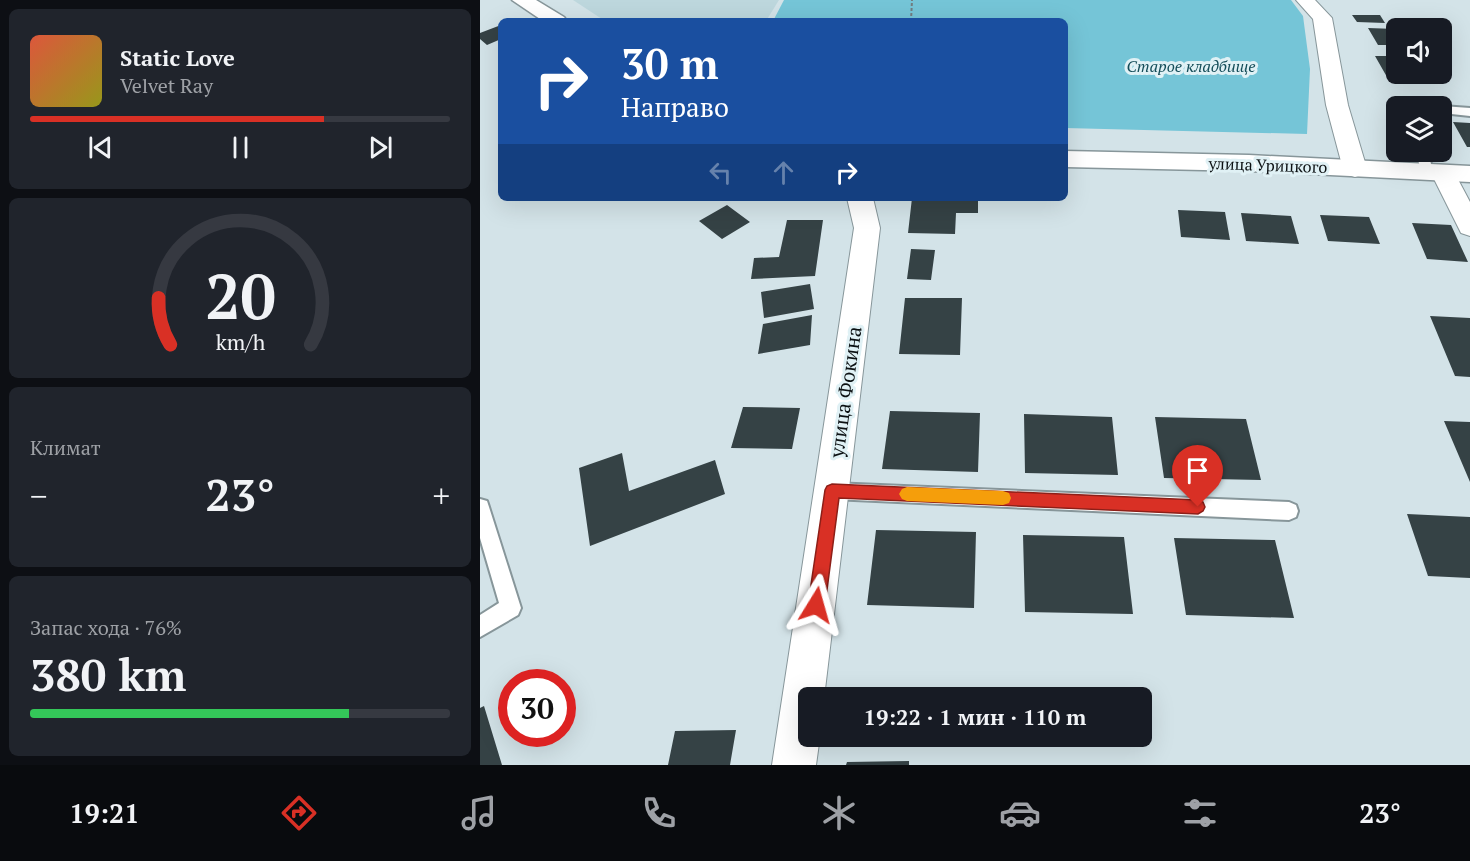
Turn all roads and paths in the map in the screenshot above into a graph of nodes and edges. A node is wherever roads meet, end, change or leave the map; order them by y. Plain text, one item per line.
1 (522, 0) edge
2 (912, 0) edge
3 (1305, 0) edge
4 (552, 18) edge
5 (911, 18) edge
6 (1452, 111) edge
7 (1470, 112) edge
8 (1068, 159) edge
9 (1430, 166) edge
10 (1355, 168) junction
11 (1470, 174) edge
12 (861, 201) edge
13 (1470, 227) edge
14 (832, 490) junction
15 (480, 507) edge
16 (1289, 510) dead end
17 (480, 627) edge
18 (794, 765) edge

1 - 4 street
2 - 5 path
3 - 10 street
6 - 7 lane
8 - 10 street, улица Урицкого
9 - 10 street, улица Урицкого
9 - 11 street, улица Урицкого
9 - 13 street
12 - 14 street, улица Фокина
14 - 16 lane
14 - 18 street, улица Фокина
15 - 17 lane

